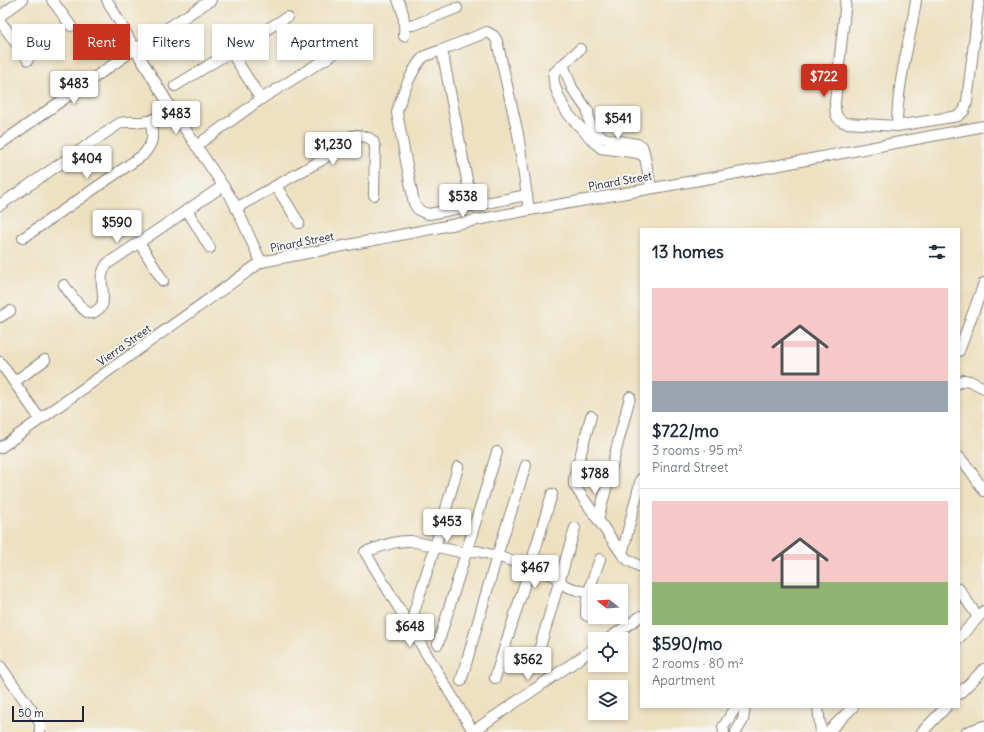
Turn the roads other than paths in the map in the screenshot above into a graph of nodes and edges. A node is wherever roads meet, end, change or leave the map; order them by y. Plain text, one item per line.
1 (22, 0) edge
2 (52, 0) edge
3 (108, 0) edge
4 (211, 0) edge
5 (398, 0) edge
6 (846, 0) edge
7 (916, 0) edge
8 (979, 0) edge
9 (457, 8) dead end
10 (0, 16) edge
11 (287, 17) dead end
12 (0, 21) edge
13 (405, 25) junction
14 (71, 26) dead end
15 (269, 28) edge
16 (404, 36) dead end
17 (12, 38) edge
18 (135, 49) junction
19 (580, 49) dead end
20 (442, 50) junction
21 (218, 60) edge
22 (236, 60) edge
23 (324, 60) edge
24 (563, 64) junction
25 (175, 86) dead end
26 (261, 99) junction
27 (171, 108) junction
28 (152, 121) junction
29 (590, 123) junction
30 (897, 126) junction
31 (984, 126) edge
32 (581, 130) junction
33 (0, 144) edge
34 (196, 146) junction
35 (645, 157) junction
36 (223, 186) junction
37 (276, 186) junction
38 (651, 188) junction
39 (374, 195) dead end
40 (527, 195) junction
41 (0, 205) edge
42 (472, 206) junction
43 (236, 208) junction
44 (186, 210) junction
45 (529, 210) junction
46 (299, 223) dead end
47 (23, 238) dead end
48 (139, 242) junction
49 (210, 248) dead end
50 (261, 262) junction
51 (163, 281) dead end
52 (984, 282) edge
53 (64, 285) dead end
54 (980, 309) edge
55 (10, 311) dead end
56 (0, 317) edge
57 (960, 349) edge
58 (45, 360) dead end
59 (0, 362) edge
60 (14, 382) junction
61 (960, 382) edge
62 (984, 388) edge
63 (630, 398) dead end
64 (590, 416) dead end
65 (40, 419) junction
66 (0, 448) edge
67 (497, 452) dead end
68 (960, 458) edge
69 (526, 465) dead end
70 (458, 467) dead end
71 (640, 483) edge
72 (984, 491) edge
73 (552, 494) dead end
74 (598, 519) junction
75 (575, 528) dead end
76 (435, 547) junction
77 (466, 552) junction
78 (622, 554) junction
79 (497, 556) junction
80 (600, 559) dead end
81 (640, 566) edge
82 (530, 567) junction
83 (560, 579) junction
84 (592, 584) edge
85 (960, 589) edge
86 (588, 593) edge
87 (588, 598) edge
88 (414, 612) dead end
89 (981, 614) edge
90 (588, 616) edge
91 (640, 617) edge
92 (618, 632) edge
93 (960, 637) edge
94 (438, 644) dead end
95 (540, 647) dead end
96 (588, 653) edge
97 (0, 666) edge
98 (984, 669) edge
99 (495, 678) dead end
100 (461, 681) dead end
101 (960, 693) edge
102 (735, 708) edge
103 (744, 708) edge
104 (818, 708) edge
105 (852, 708) edge
106 (945, 708) edge
107 (984, 726) edge
108 (40, 732) edge
109 (473, 732) edge
110 (724, 732) edge
111 (736, 732) edge
112 (821, 732) edge
113 (828, 732) edge
114 (922, 732) edge
115 (967, 732) edge

1 - 10 street
2 - 14 street
3 - 18 street
4 - 18 street
5 - 13 street
6 - 30 street
7 - 30 street
8 - 30 street
9 - 13 street
11 - 15 street
12 - 17 street
13 - 16 street
18 - 27 street
18 - 33 street
19 - 24 street
20 - 40 street
20 - 42 street
20 - 42 street
21 - 25 street
22 - 26 street
23 - 26 street
24 - 29 street
24 - 32 street
26 - 34 street
27 - 28 street
27 - 34 street
28 - 41 street
28 - 47 street
29 - 32 street
29 - 35 street
31 - 38 street, Pinard Street
32 - 35 street
34 - 36 street
35 - 38 street
36 - 43 street
36 - 44 street
37 - 39 street
37 - 43 street
37 - 46 street
38 - 45 street, Pinard Street
40 - 42 street
40 - 45 street
43 - 50 street
44 - 48 street
44 - 49 street
45 - 50 street, Pinard Street
48 - 51 street
48 - 53 street
50 - 65 street, Vierra Street
52 - 54 street
54 - 57 street
55 - 56 street
58 - 60 street
59 - 60 street
60 - 65 street
61 - 62 street
63 - 74 street
64 - 74 street
65 - 66 street, Vierra Street
67 - 77 street
68 - 72 street
69 - 79 street
70 - 76 street
71 - 78 street
73 - 82 street
74 - 78 street
75 - 83 street
76 - 77 street
76 - 88 street
76 - 109 street
77 - 79 street
77 - 94 street
78 - 81 street
79 - 82 street
79 - 100 street
80 - 84 street
82 - 83 street
82 - 99 street
83 - 86 street
83 - 95 street
85 - 89 street
87 - 90 street
89 - 93 street
91 - 92 street
96 - 109 street
97 - 108 street
98 - 101 street
102 - 110 street
103 - 111 street
104 - 112 street
105 - 113 street
106 - 114 street
107 - 115 street

